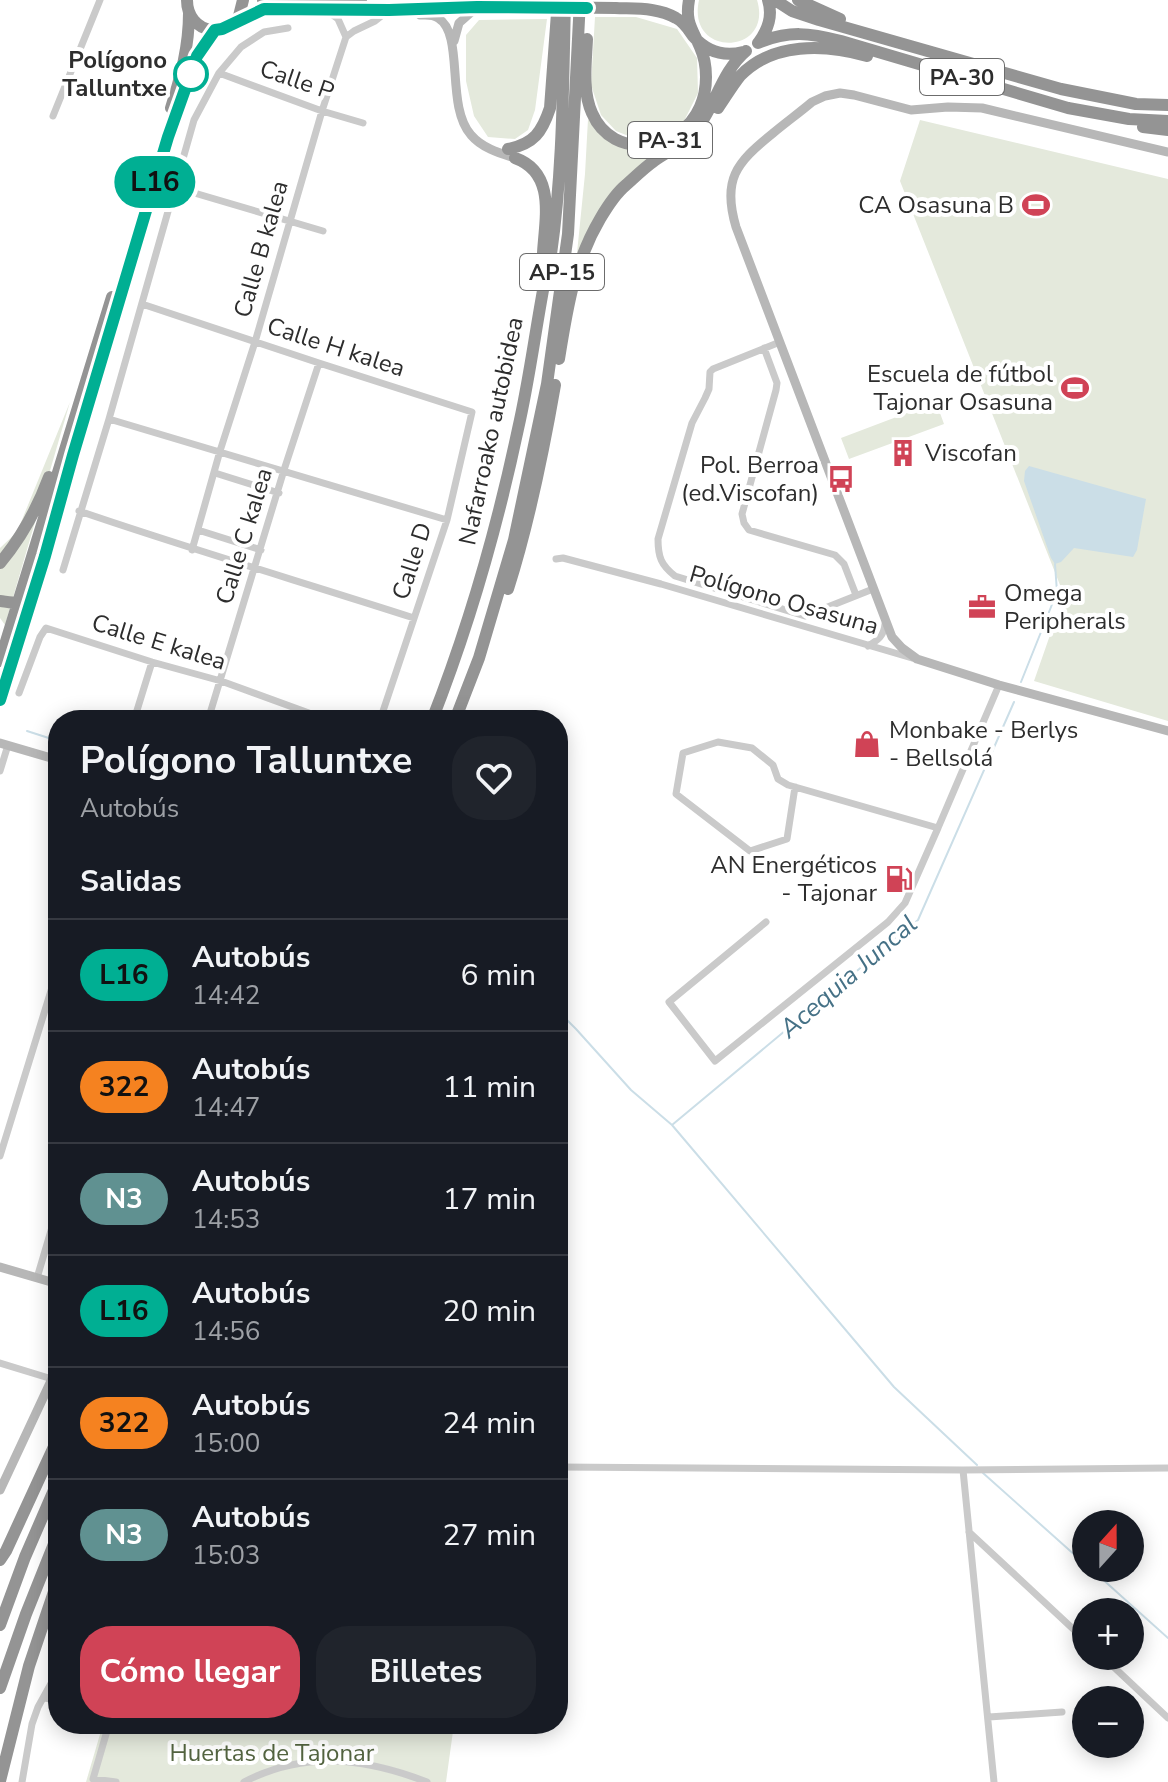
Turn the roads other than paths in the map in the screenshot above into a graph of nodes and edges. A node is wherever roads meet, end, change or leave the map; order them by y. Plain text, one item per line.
1 (100, 0) edge
2 (243, 0) edge
3 (263, 0) edge
4 (361, 0) edge
5 (563, 0) edge
6 (580, 0) edge
7 (587, 0) edge
8 (689, 0) edge
9 (768, 0) edge
10 (775, 0) edge
11 (798, 0) edge
12 (326, 3) edge
13 (186, 5) edge
14 (477, 7) junction
15 (389, 10) junction
16 (234, 22) junction
17 (288, 28) dead end
18 (215, 30) junction
19 (346, 37) junction
20 (696, 39) junction
21 (758, 43) junction
22 (453, 48) junction
23 (746, 51) junction
24 (937, 54) junction
25 (219, 73) junction
26 (972, 80) junction
27 (1009, 91) junction
28 (1168, 105) edge
29 (322, 111) junction
30 (53, 116) dead end
31 (1168, 121) edge
32 (363, 123) dead end
33 (1168, 130) edge
34 (165, 147) junction
35 (1168, 152) edge
36 (515, 156) junction
37 (178, 173) junction
38 (638, 176) junction
39 (174, 187) junction
40 (289, 222) junction
41 (323, 231) dead end
42 (544, 284) junction
43 (142, 304) junction
44 (255, 342) junction
45 (780, 342) junction
46 (764, 348) junction
47 (319, 363) junction
48 (79, 404) junction
49 (472, 412) joint
50 (109, 419) junction
51 (220, 451) junction
52 (284, 470) junction
53 (215, 473) junction
54 (279, 493) junction
55 (79, 511) junction
56 (447, 520) junction
57 (198, 530) junction
58 (192, 550) junction
59 (261, 550) junction
60 (45, 556) junction
61 (556, 559) dead end
62 (0, 563) edge
63 (255, 567) junction
64 (63, 570) dead end
65 (873, 589) junction
66 (0, 594) edge
67 (856, 595) junction
68 (0, 601) edge
69 (18, 602) junction
70 (0, 608) edge
71 (414, 618) junction
72 (885, 622) junction
73 (10, 627) junction
74 (19, 640) junction
75 (868, 646) junction
76 (479, 658) junction
77 (917, 659) junction
78 (0, 661) edge
79 (152, 662) junction
80 (221, 681) junction
81 (999, 685) junction
82 (19, 693) dead end
83 (0, 700) edge
84 (137, 710) edge
85 (211, 710) edge
86 (301, 710) edge
87 (383, 710) edge
88 (436, 710) edge
89 (459, 710) edge
90 (1168, 731) edge
91 (4, 744) edge
92 (48, 757) edge
93 (0, 771) edge
94 (795, 787) junction
95 (938, 828) junction
96 (766, 922) dead end
97 (48, 1000) edge
98 (0, 1156) edge
99 (48, 1241) edge
100 (0, 1267) edge
101 (37, 1278) junction
102 (48, 1281) edge
103 (0, 1363) edge
104 (48, 1378) edge
105 (48, 1388) edge
106 (48, 1460) edge
107 (568, 1467) edge
108 (1168, 1468) edge
109 (963, 1470) junction
110 (48, 1471) edge
111 (0, 1490) edge
112 (48, 1504) edge
113 (969, 1532) junction
114 (48, 1559) edge
115 (0, 1560) edge
116 (0, 1569) edge
117 (48, 1610) edge
118 (0, 1625) edge
119 (1072, 1628) edge
120 (1117, 1670) edge
121 (0, 1688) edge
122 (48, 1690) edge
123 (44, 1698) junction
124 (48, 1699) edge
125 (1062, 1712) dead end
126 (989, 1717) junction
127 (1168, 1718) edge
128 (106, 1734) edge
129 (0, 1781) edge
130 (22, 1782) edge
131 (116, 1782) edge
132 (244, 1782) edge
133 (427, 1782) edge
134 (994, 1782) edge

1 - 30 street
2 - 16 highway
3 - 12 highway
4 - 12 highway
5 - 36 highway
5 - 42 highway, Nafarroako autobidea / AP-15
6 - 76 highway, Nafarroako autobidea / AP-15
7 - 20 highway, PA-31
8 - 20 highway
9 - 21 highway
10 - 24 highway, PA-30
11 - 24 highway
12 - 15 highway
12 - 16 highway
12 - 19 street
13 - 18 highway
13 - 48 highway
14 - 15 highway
14 - 20 highway, bridge
14 - 22 street
15 - 19 street
15 - 22 street
16 - 18 highway
17 - 25 street
18 - 34 highway
19 - 29 street, Calle B kalea
20 - 23 highway
21 - 23 highway, PA-30
21 - 26 highway, PA-30
22 - 36 street
23 - 38 highway
24 - 28 highway, PA-30
25 - 29 street, Calle P
25 - 37 street
26 - 27 highway, PA-30
26 - 38 highway
27 - 31 highway, PA-30
27 - 33 highway
29 - 32 street, Calle P
29 - 40 street, Calle B kalea
34 - 37 street
34 - 60 highway
35 - 45 street
36 - 42 highway
37 - 39 street
38 - 76 highway
39 - 40 street
39 - 43 street
40 - 41 street
40 - 44 street, Calle B kalea
42 - 88 highway, Nafarroako autobidea / AP-15
43 - 44 street, Calle H kalea
43 - 50 street
44 - 47 street, Calle H kalea
44 - 51 street, Calle B kalea
45 - 46 street
45 - 65 street
46 - 67 street
46 - 67 street
47 - 49 street, Calle H kalea
47 - 52 street, Calle C kalea
48 - 62 highway
48 - 69 highway
49 - 56 street, Calle D
50 - 51 street
50 - 55 street
51 - 52 street
51 - 53 street, Calle B kalea
52 - 54 street, Calle C kalea
52 - 56 street
53 - 54 street
53 - 57 street, Calle B kalea
54 - 59 street, Calle C kalea
55 - 58 street
55 - 64 street
56 - 71 street, Calle D
57 - 58 street, Calle B kalea
57 - 59 street
58 - 63 street
59 - 63 street, Calle C kalea
60 - 69 highway
60 - 74 highway
61 - 75 street, Polígono Osasuna
63 - 71 street
63 - 80 street, Calle C kalea
65 - 67 street
65 - 72 street
66 - 69 highway
68 - 69 highway
69 - 73 highway
69 - 74 highway
70 - 73 highway
71 - 87 street, Calle D
72 - 75 street
72 - 77 street
73 - 78 highway
74 - 83 highway
75 - 77 street, Polígono Osasuna
76 - 89 highway, Nafarroako autobidea / AP-15
77 - 81 street, Polígono Osasuna
79 - 80 street, Calle E kalea
79 - 82 street, Calle E kalea
79 - 84 street
80 - 85 street, Calle C kalea
80 - 86 street, Calle E kalea
81 - 90 street, Polígono Osasuna
81 - 95 street
91 - 92 street
91 - 93 street
94 - 94 street
94 - 95 street
95 - 96 street
97 - 98 street
99 - 101 street
100 - 101 street
101 - 102 street
103 - 104 street
105 - 111 street
106 - 115 highway
107 - 109 street
108 - 109 street
109 - 113 street
110 - 116 highway
112 - 118 highway
113 - 119 street
113 - 126 street
114 - 121 highway
117 - 129 highway
120 - 127 street
122 - 123 street
123 - 124 street
123 - 130 street
125 - 126 street
126 - 134 street
128 - 131 street
132 - 133 street

